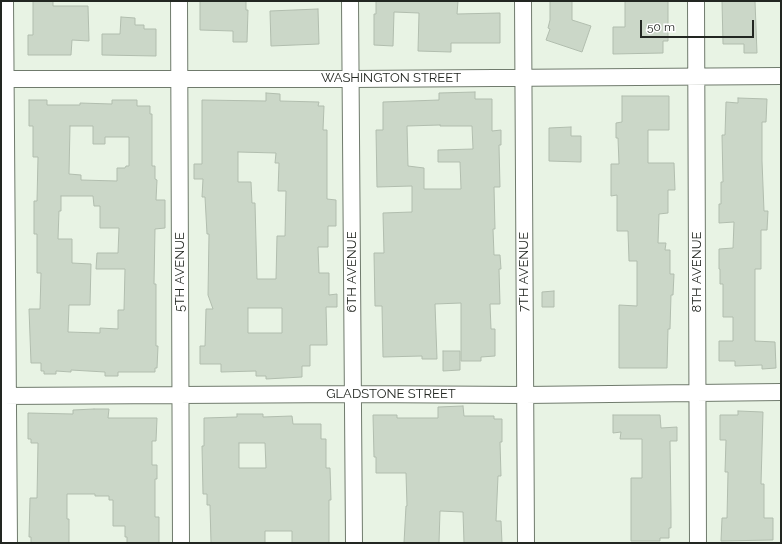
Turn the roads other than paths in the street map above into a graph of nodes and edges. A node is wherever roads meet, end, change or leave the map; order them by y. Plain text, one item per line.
1 (5, 1) edge
2 (179, 1) edge
3 (350, 1) edge
4 (523, 1) edge
5 (696, 1) edge
6 (781, 76) edge
7 (523, 77) junction
8 (697, 77) junction
9 (3, 78) edge
10 (180, 78) junction
11 (350, 79) junction
12 (781, 392) edge
13 (698, 393) junction
14 (353, 394) junction
15 (180, 395) junction
16 (524, 395) junction
17 (4, 396) edge
18 (9, 543) edge
19 (181, 543) edge
20 (354, 543) edge
21 (526, 543) edge
22 (698, 543) edge

1 - 9 street
2 - 10 street, 5TH AVENUE
3 - 11 street, 6TH AVENUE
4 - 7 street, 7TH AVENUE
5 - 8 street, 8TH AVENUE
6 - 8 street, WASHINGTON STREET
7 - 8 street, WASHINGTON STREET
7 - 11 street, WASHINGTON STREET
7 - 16 street, 7TH AVENUE
8 - 13 street, 8TH AVENUE
9 - 10 street, WASHINGTON STREET
9 - 17 street
10 - 11 street, WASHINGTON STREET
10 - 15 street, 5TH AVENUE
11 - 14 street, 6TH AVENUE
12 - 13 street, GLADSTONE STREET
13 - 16 street, GLADSTONE STREET
13 - 22 street, 8TH AVENUE
14 - 15 street, GLADSTONE STREET
14 - 16 street, GLADSTONE STREET
14 - 20 street, 6TH AVENUE
15 - 17 street, GLADSTONE STREET
15 - 19 street, 5TH AVENUE
16 - 21 street, 7TH AVENUE
17 - 18 street

